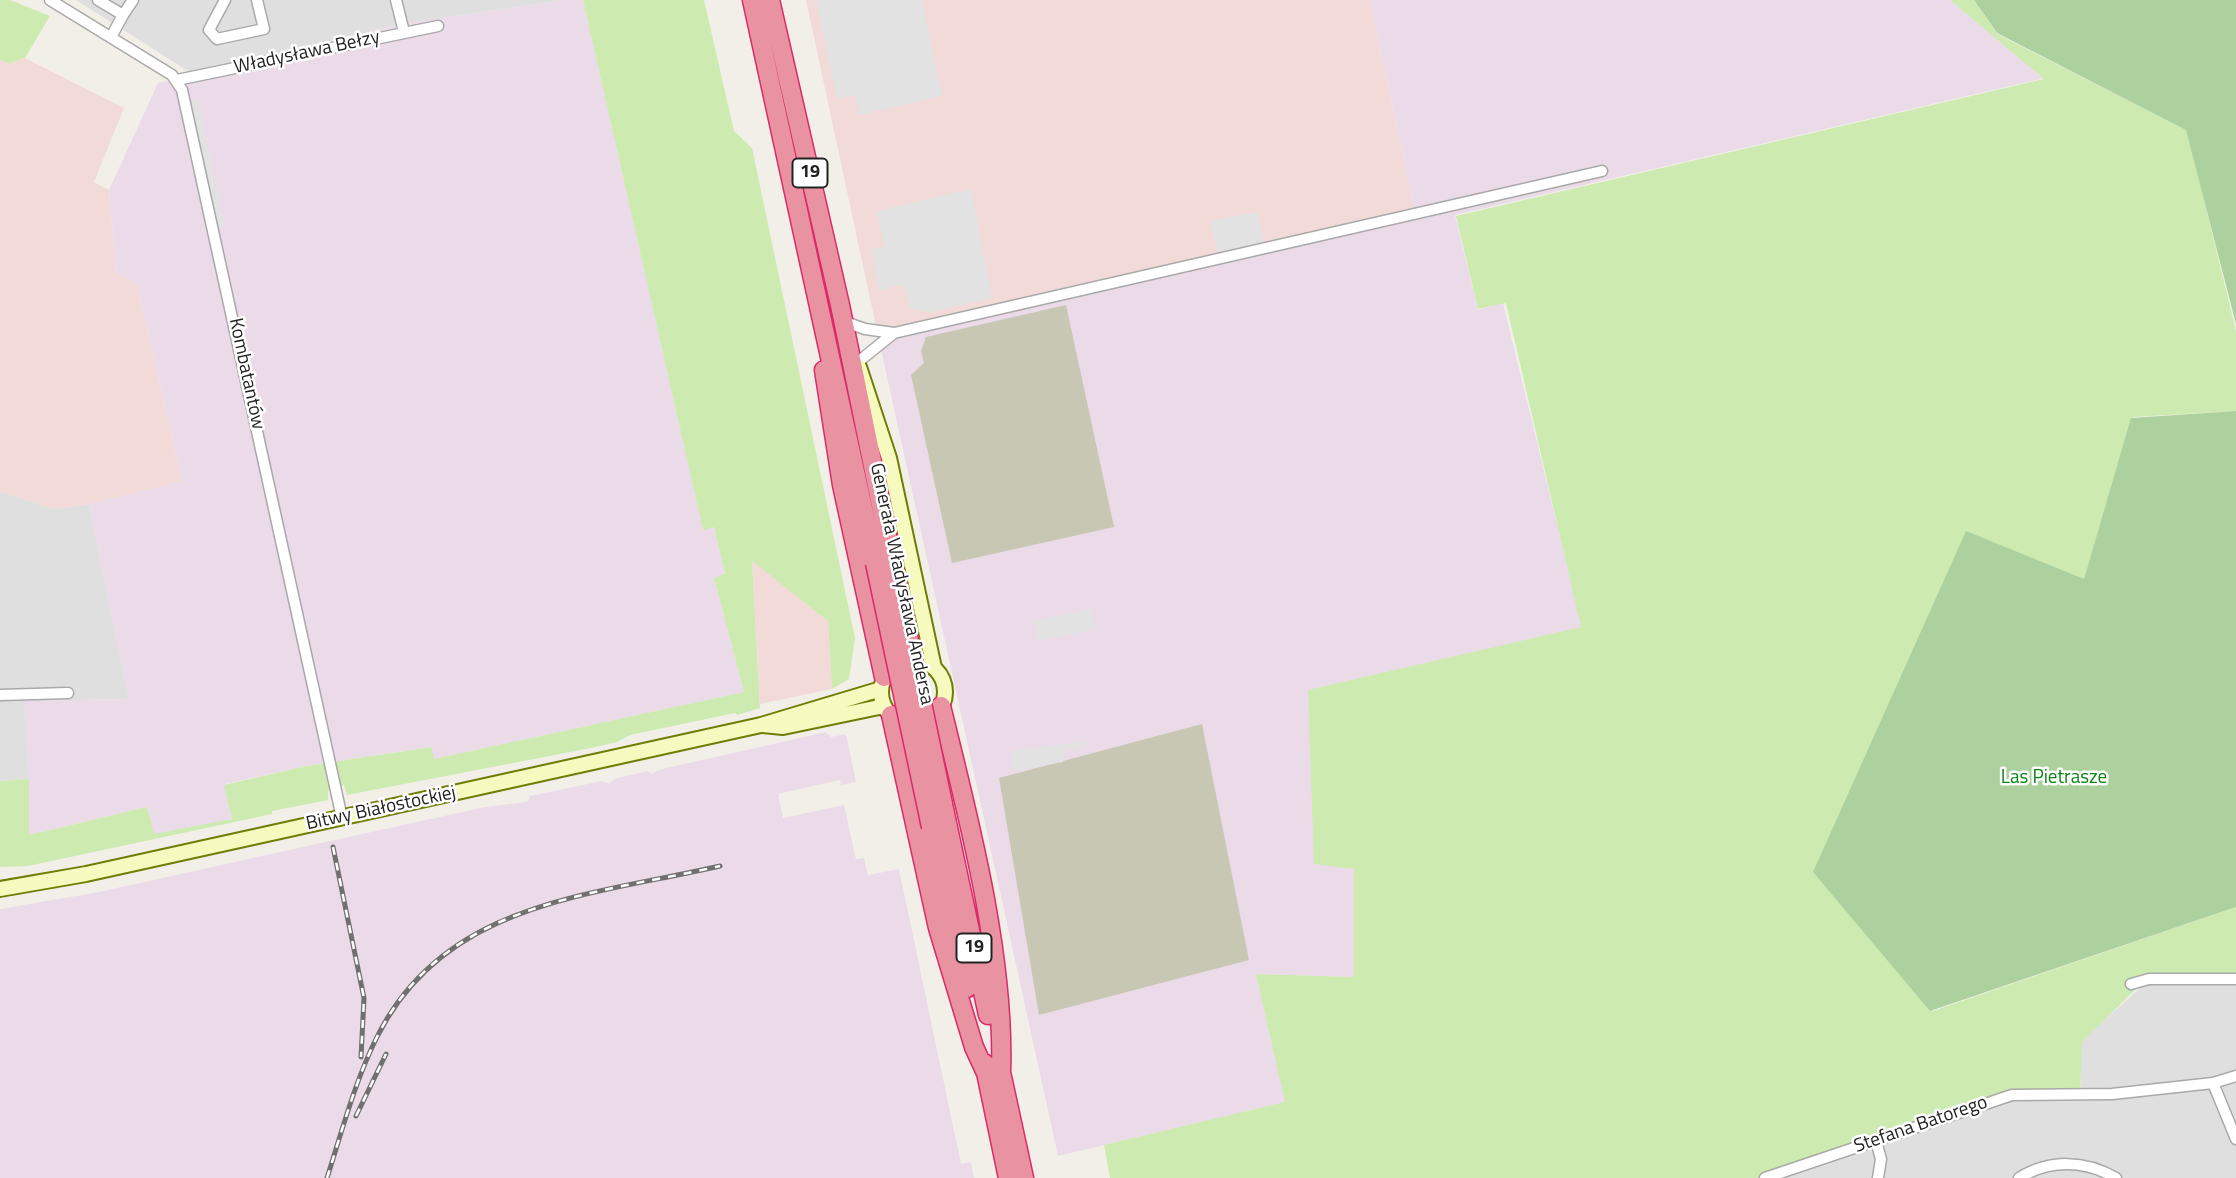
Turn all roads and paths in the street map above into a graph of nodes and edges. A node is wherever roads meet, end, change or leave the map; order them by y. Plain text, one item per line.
1 (50, 0) edge
2 (98, 0) edge
3 (133, 0) edge
4 (225, 0) edge
5 (257, 0) edge
6 (396, 0) edge
7 (752, 0) edge
8 (770, 0) edge
9 (123, 15) junction
10 (438, 26) dead end
11 (404, 32) junction
12 (111, 37) junction
13 (177, 80) junction
14 (1602, 171) dead end
15 (821, 304) junction
16 (840, 305) junction
17 (848, 323) junction
18 (894, 333) junction
19 (858, 362) junction
20 (883, 561) junction
21 (934, 668) junction
22 (882, 683) junction
23 (68, 693) dead end
24 (0, 695) edge
25 (941, 706) junction
26 (887, 710) junction
27 (761, 725) junction
28 (342, 818) junction
29 (0, 889) edge
30 (2236, 979) edge
31 (2131, 984) dead end
32 (993, 1072) junction
33 (2236, 1076) edge
34 (2213, 1083) junction
35 (2236, 1139) edge
36 (1876, 1141) junction
37 (1007, 1178) edge
38 (1024, 1178) edge
39 (1765, 1178) edge
40 (1878, 1178) edge
41 (2020, 1178) edge
42 (2116, 1178) edge

1 - 12 street
2 - 9 street
3 - 9 street
4 - 5 street
6 - 11 street
7 - 15 highway, Generała Władysława Andersa / 19
8 - 16 highway, Generała Władysława Andersa / 19
9 - 12 street
10 - 11 street, Władysława Bełzy
11 - 13 street, Władysława Bełzy
12 - 13 street
13 - 28 street, Kombatantów
14 - 18 street
15 - 20 highway, Generała Władysława Andersa / 19
15 - 22 highway
16 - 17 highway
16 - 20 highway, Generała Władysława Andersa / 19
17 - 18 street
17 - 19 highway
18 - 19 street
19 - 21 street
20 - 32 highway, Generała Władysława Andersa / 19, bridge
21 - 22 street
21 - 25 street
22 - 26 street
22 - 27 street, Bitwy Białostockiej
23 - 24 street
25 - 26 street
25 - 32 highway
26 - 27 street, Bitwy Białostockiej
26 - 32 highway
27 - 28 street, Bitwy Białostockiej
28 - 29 street, Bitwy Białostockiej
30 - 31 street
32 - 37 highway, Generała Władysława Andersa / 19
32 - 38 highway, Generała Władysława Andersa / 19
33 - 34 street, Stefana Batorego
34 - 35 street
34 - 36 street, Stefana Batorego
36 - 39 street, Stefana Batorego
36 - 40 street
41 - 42 street

